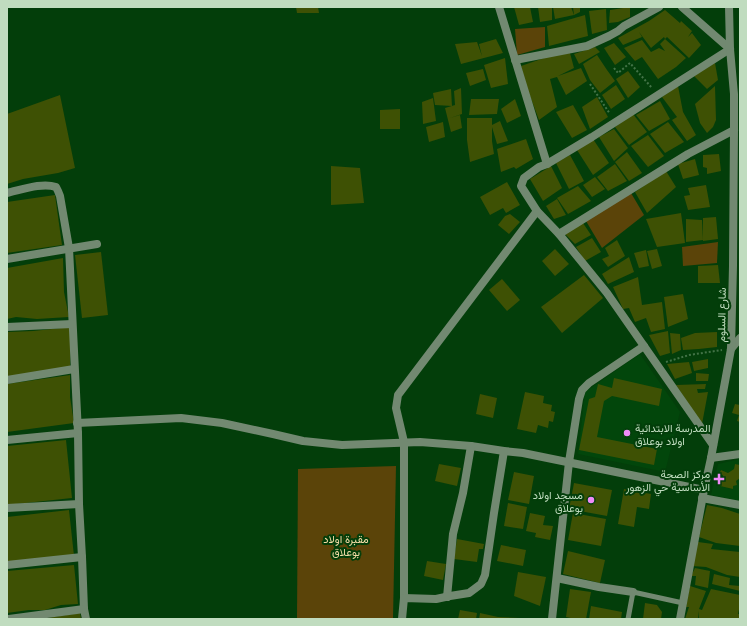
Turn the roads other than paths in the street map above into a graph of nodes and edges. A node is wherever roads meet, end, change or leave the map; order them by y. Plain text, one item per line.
1 (499, 7) edge
2 (659, 7) edge
3 (682, 7) edge
4 (729, 7) edge
5 (730, 49) junction
6 (515, 60) junction
7 (734, 130) junction
8 (547, 164) junction
9 (7, 193) edge
10 (537, 211) junction
11 (559, 234) junction
12 (97, 244) dead end
13 (68, 248) junction
14 (7, 259) edge
15 (737, 266) edge
16 (72, 324) junction
17 (7, 328) edge
18 (740, 338) edge
19 (644, 346) junction
20 (731, 349) junction
21 (74, 369) junction
22 (7, 380) edge
23 (77, 423) junction
24 (78, 432) junction
25 (7, 440) edge
26 (404, 442) junction
27 (713, 445) junction
28 (471, 446) junction
29 (504, 451) junction
30 (740, 454) edge
31 (711, 458) junction
32 (569, 462) junction
33 (703, 494) junction
34 (78, 504) junction
35 (740, 505) edge
36 (7, 508) edge
37 (82, 556) junction
38 (7, 565) edge
39 (557, 578) junction
40 (633, 592) junction
41 (447, 597) junction
42 (404, 598) junction
43 (683, 603) junction
44 (84, 609) junction
45 (9, 619) edge
46 (86, 619) edge
47 (402, 619) edge
48 (552, 619) edge
49 (628, 619) edge
50 (680, 619) edge

1 - 6 street
2 - 6 street
3 - 5 street
4 - 5 street, شارع السلوم
5 - 7 street, شارع السلوم
5 - 8 street
6 - 8 street
7 - 11 street
7 - 15 street, شارع السلوم
8 - 10 street
9 - 13 street
10 - 11 street
10 - 26 street
11 - 19 street
12 - 13 street
13 - 14 street
13 - 16 street
15 - 20 street, شارع السلوم
16 - 17 street
16 - 21 street
18 - 20 street
19 - 27 street
19 - 32 street
20 - 27 street, شارع السلوم
21 - 22 street
21 - 23 street
23 - 24 street
23 - 26 street
24 - 25 street
24 - 34 street
26 - 28 street
26 - 42 street
27 - 31 street, شارع السلوم
28 - 29 street
28 - 41 street
29 - 32 street
29 - 41 street
30 - 31 street
31 - 33 street, شارع السلوم
32 - 33 street
32 - 39 street
33 - 35 street
33 - 43 street, شارع السلوم
34 - 36 street
34 - 37 street
37 - 38 street
37 - 44 street
39 - 40 street
39 - 48 street
40 - 43 lane
40 - 49 lane
41 - 42 street
42 - 47 street
43 - 50 street, شارع السلوم
44 - 45 street
44 - 46 street

